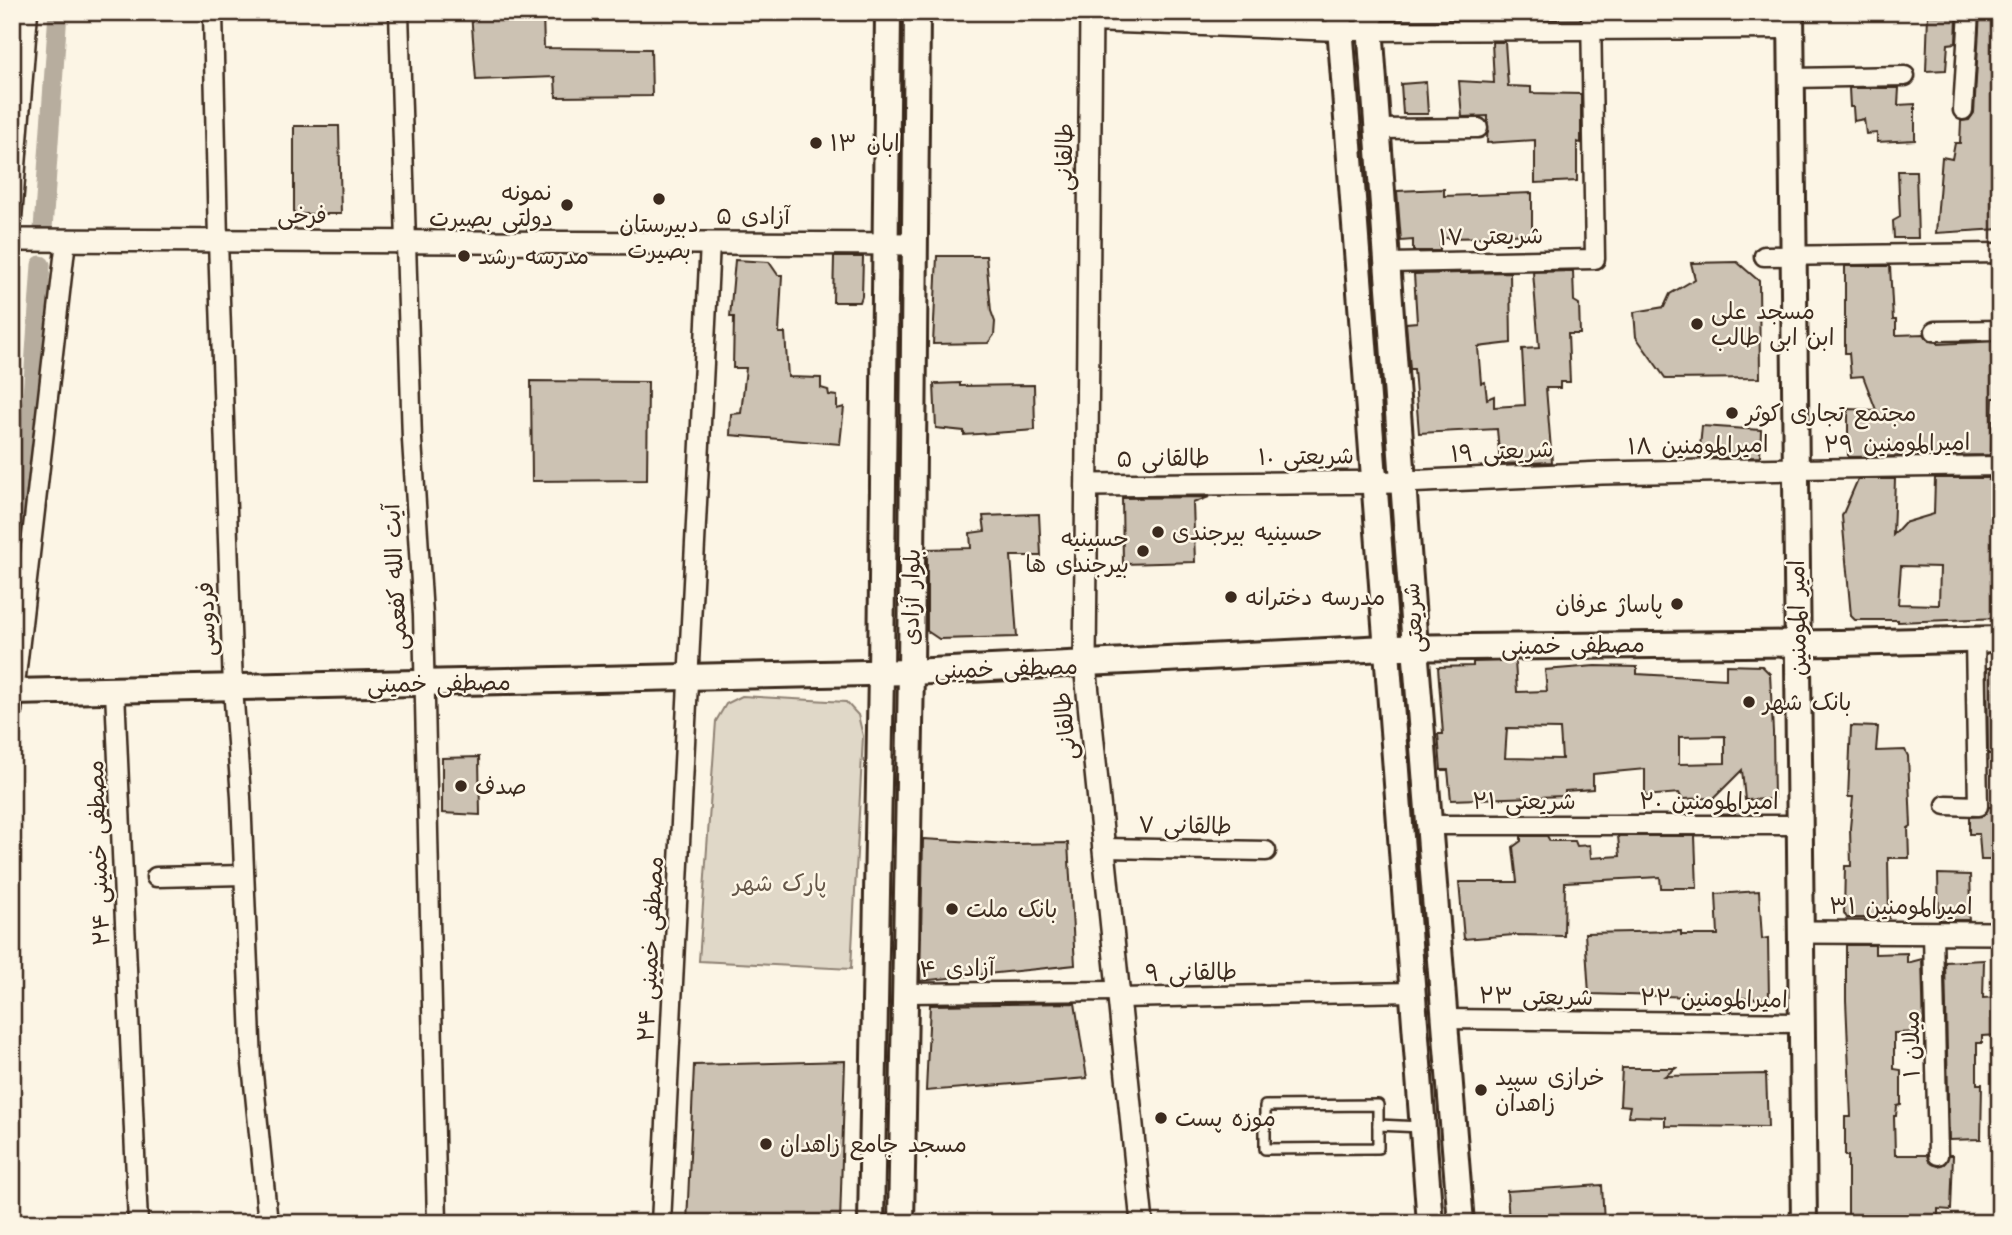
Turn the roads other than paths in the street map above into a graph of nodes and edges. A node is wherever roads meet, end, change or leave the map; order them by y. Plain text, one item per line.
1 (27, 12) edge
2 (213, 12) edge
3 (399, 12) edge
4 (888, 12) edge
5 (917, 12) edge
6 (1969, 12) edge
7 (1091, 17) edge
8 (1791, 20) edge
9 (1370, 21) edge
10 (1591, 21) edge
11 (1339, 22) edge
12 (1905, 76) dead end
13 (1792, 78) junction
14 (1964, 110) dead end
15 (1478, 128) dead end
16 (1378, 129) junction
17 (12, 218) edge
18 (12, 240) edge
19 (66, 240) junction
20 (218, 241) junction
21 (405, 241) junction
22 (591, 242) joint
23 (710, 243) junction
24 (886, 243) junction
25 (915, 244) junction
26 (2000, 253) edge
27 (1794, 255) junction
28 (1764, 256) dead end
29 (1388, 263) junction
30 (2000, 330) edge
31 (1935, 331) dead end
32 (2000, 466) edge
33 (1796, 469) junction
34 (1602, 472) joint
35 (1374, 482) junction
36 (1404, 482) junction
37 (1239, 483) joint
38 (1087, 485) junction
39 (1987, 639) edge
40 (1798, 642) junction
41 (1386, 648) junction
42 (1415, 648) junction
43 (1085, 664) junction
44 (911, 672) junction
45 (881, 673) junction
46 (688, 677) junction
47 (423, 684) junction
48 (233, 688) junction
49 (115, 691) junction
50 (13, 698) edge
51 (1946, 805) dead end
52 (1431, 825) junction
53 (1617, 825) joint
54 (1800, 825) junction
55 (1104, 848) junction
56 (1266, 851) dead end
57 (244, 875) junction
58 (156, 877) dead end
59 (1801, 932) junction
60 (1933, 933) junction
61 (2000, 933) edge
62 (1413, 992) junction
63 (904, 993) junction
64 (1118, 995) junction
65 (1445, 1019) junction
66 (1625, 1021) joint
67 (1802, 1023) junction
68 (1378, 1125) junction
69 (1423, 1127) junction
70 (1938, 1155) dead end
71 (138, 1223) edge
72 (268, 1223) edge
73 (436, 1223) edge
74 (661, 1223) edge
75 (871, 1223) edge
76 (901, 1223) edge
77 (1143, 1223) edge
78 (1430, 1223) edge
79 (1461, 1223) edge
80 (1804, 1223) edge

1 - 17 street
2 - 20 street, فردوسی
3 - 21 street, آیت الله کفعمی
4 - 24 main road, بلوار آزادی
5 - 25 main road, بلوار آزادی
6 - 14 street
7 - 11 street
7 - 38 street, طالقانی
8 - 10 street
8 - 13 main road, امیر المومنین
9 - 10 street
9 - 11 street
9 - 16 main road, شریعتی
10 - 29 street, شریعتی ۱۷
11 - 35 main road, شریعتی
12 - 13 street
13 - 27 main road, امیر المومنین
15 - 16 street
16 - 29 main road, شریعتی
18 - 19 street, فرخی
19 - 20 street, فرخی
19 - 50 street
20 - 21 street, فرخی
20 - 48 street, فردوسی
21 - 22 street, فرخی
21 - 47 street, آیت الله کفعمی
22 - 23 street, آزادی ۵
23 - 24 street, آزادی ۵
23 - 46 street, مصطفی خمینی ۲۴
24 - 25 street, آزادی ۵
24 - 45 main road, بلوار آزادی
25 - 44 main road, بلوار آزادی
26 - 27 street
27 - 28 street
27 - 33 main road, امیر المومنین
29 - 36 main road, شریعتی
30 - 31 street
32 - 33 street, امیرالمومنین ۲۹
33 - 34 street, امیرالمومنین ۱۸
33 - 40 main road, امیر المومنین
34 - 36 street, شریعتی ۱۹
35 - 36 street, شریعتی ۱۹
35 - 37 street, شریعتی ۱۰
35 - 41 main road, شریعتی
36 - 42 main road, شریعتی
37 - 38 street, طالقانی ۵
38 - 43 street, طالقانی
39 - 40 main road, مصطفی خمینی
39 - 51 street
40 - 42 main road, مصطفی خمینی
40 - 54 main road, امیر المومنین
41 - 42 main road, مصطفی خمینی
41 - 43 main road, مصطفی خمینی
41 - 62 main road, شریعتی
42 - 52 main road, شریعتی
43 - 44 main road, مصطفی خمینی
43 - 55 street, طالقانی
44 - 45 main road, مصطفی خمینی
44 - 63 main road, بلوار آزادی
45 - 46 main road, مصطفی خمینی
45 - 75 main road, بلوار آزادی
46 - 47 main road, مصطفی خمینی
46 - 74 street, مصطفی خمینی ۲۴
47 - 48 main road, مصطفی خمینی
47 - 73 street, آیت الله کفعمی
48 - 49 main road, مصطفی خمینی
48 - 57 street, فردوسی
49 - 50 main road, مصطفی خمینی
49 - 71 street, مصطفی خمینی ۲۴
52 - 53 street, شریعتی ۲۱
52 - 65 main road, شریعتی
53 - 54 street, امیرالمومنین ۲۰
54 - 59 main road, امیر المومنین
55 - 56 street, طالقانی ۷
55 - 64 street, طالقانی
57 - 58 street
57 - 72 street, فردوسی
59 - 60 street, امیرالمومنین ۳۱
59 - 67 main road, امیر المومنین
60 - 61 street, امیرالمومنین ۳۱
60 - 70 street, میلان ۱
62 - 64 street, طالقانی ۹
62 - 69 main road, شریعتی
63 - 64 street, آزادی ۴
63 - 76 main road, بلوار آزادی
64 - 77 street, طالقانی
65 - 66 street, شریعتی ۲۳
65 - 79 main road, شریعتی
66 - 67 street, امیرالمومنین ۲۲
67 - 80 main road, امیر المومنین
68 - 68 lane
68 - 69 lane
69 - 78 main road, شریعتی

